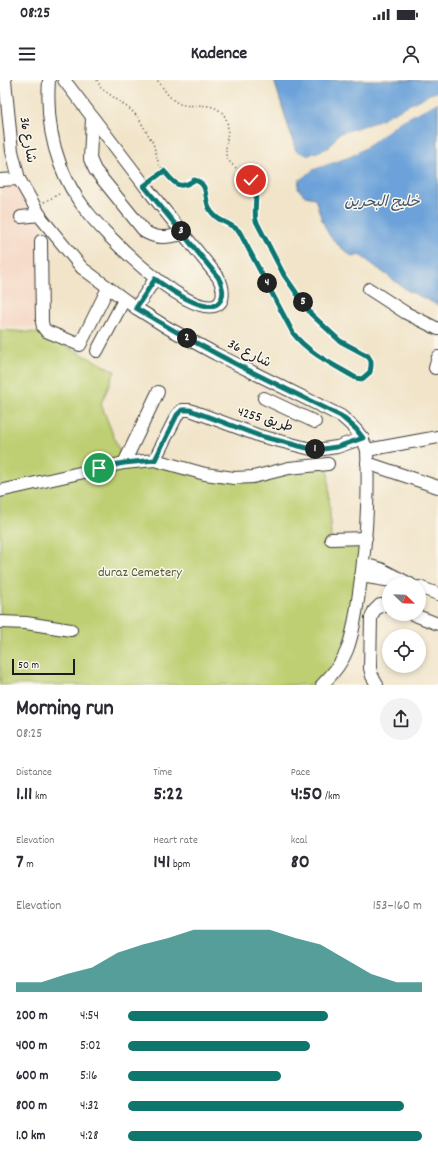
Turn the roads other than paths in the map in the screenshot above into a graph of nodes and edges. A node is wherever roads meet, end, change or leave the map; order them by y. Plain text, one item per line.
1 (5, 80) edge
2 (50, 80) edge
3 (64, 80) edge
4 (92, 118) junction
5 (19, 179) junction
6 (0, 180) edge
7 (38, 211) junction
8 (21, 217) dead end
9 (183, 234) junction
10 (41, 241) dead end
11 (155, 279) junction
12 (108, 288) junction
13 (369, 289) dead end
14 (124, 300) junction
15 (136, 308) junction
16 (438, 329) edge
17 (97, 351) dead end
18 (282, 387) junction
19 (158, 392) dead end
20 (315, 422) dead end
21 (363, 438) junction
22 (438, 438) edge
23 (367, 450) junction
24 (155, 460) junction
25 (124, 463) junction
26 (367, 463) junction
27 (328, 464) dead end
28 (438, 488) edge
29 (0, 491) edge
30 (366, 538) junction
31 (331, 540) dead end
32 (362, 570) junction
33 (396, 577) edge
34 (426, 590) edge
35 (438, 594) edge
36 (382, 606) edge
37 (426, 619) edge
38 (0, 622) edge
39 (438, 624) edge
40 (71, 630) dead end
41 (322, 685) edge
42 (378, 685) edge

1 - 5 street, شارع 36
2 - 11 street
3 - 4 street
4 - 9 street
4 - 9 street
5 - 6 street
5 - 7 street, شارع 36
7 - 8 street
7 - 12 street, شارع 36
9 - 11 street
10 - 12 street
11 - 15 street
12 - 14 street, شارع 36
13 - 16 street
14 - 15 street, شارع 36
14 - 17 street
15 - 18 street, شارع 36
18 - 20 street
18 - 21 street, شارع 36
19 - 25 street
21 - 23 street, شارع 36
21 - 24 street, طريق 4255
22 - 23 street
23 - 26 street, شارع 36
24 - 25 street
24 - 27 street
25 - 29 street
26 - 28 street
26 - 30 street, شارع 36
30 - 31 street
30 - 32 street, شارع 36
32 - 33 street
32 - 41 street, شارع 36
34 - 35 street
36 - 42 street
37 - 39 street
38 - 40 street

